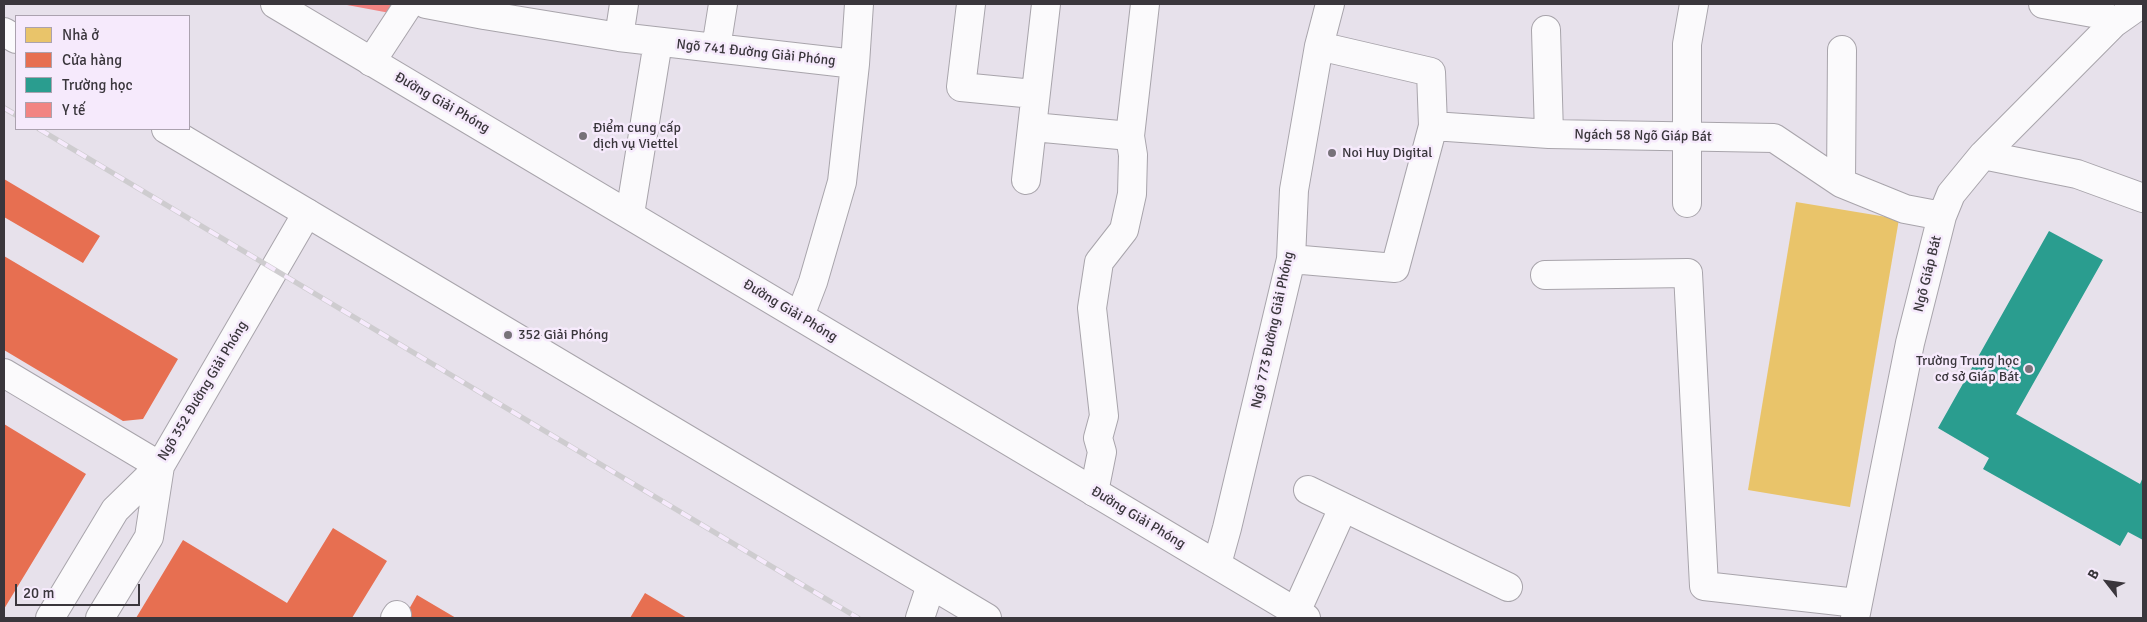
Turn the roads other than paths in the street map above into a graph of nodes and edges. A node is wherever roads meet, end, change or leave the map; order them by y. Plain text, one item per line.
1 (275, 4) edge
2 (409, 4) edge
3 (426, 4) edge
4 (624, 4) edge
5 (723, 4) edge
6 (859, 4) edge
7 (971, 4) edge
8 (1046, 4) edge
9 (1144, 4) edge
10 (1330, 4) edge
11 (1694, 4) edge
12 (2043, 4) edge
13 (2141, 4) edge
14 (484, 10) edge
15 (2106, 14) edge
16 (1546, 30) dead end
17 (4, 32) edge
18 (619, 37) junction
19 (15, 38) edge
20 (658, 42) junction
21 (1319, 46) junction
22 (716, 48) junction
23 (1842, 50) dead end
24 (372, 62) junction
25 (855, 64) junction
26 (1034, 94) junction
27 (1433, 126) junction
28 (1033, 127) junction
29 (168, 130) edge
30 (1549, 134) junction
31 (1130, 136) junction
32 (1688, 136) junction
33 (1983, 155) junction
34 (1026, 180) dead end
35 (1840, 182) junction
36 (2143, 198) edge
37 (1687, 203) dead end
38 (307, 213) junction
39 (630, 214) junction
40 (1942, 216) junction
41 (1291, 259) junction
42 (1545, 275) dead end
43 (800, 316) junction
44 (4, 373) edge
45 (160, 466) junction
46 (1308, 490) dead end
47 (1094, 492) junction
48 (1344, 508) junction
49 (1216, 564) junction
50 (931, 585) junction
51 (1508, 587) dead end
52 (1856, 611) edge
53 (1301, 615) edge
54 (50, 618) edge
55 (100, 618) edge
56 (920, 618) edge
57 (987, 618) edge

1 - 24 main road, Đường Giải Phóng
2 - 24 main road
3 - 14 main road, Ngõ 741 Đường Giải Phóng
4 - 18 main road
5 - 22 main road
6 - 25 main road, Ngõ 741 Đường Giải Phóng
7 - 26 main road
8 - 26 main road
9 - 31 main road
10 - 21 main road, Ngõ 773 Đường Giải Phóng
11 - 32 main road
12 - 15 main road
13 - 15 main road, Ngõ Giáp Bát
14 - 18 main road, Ngõ 741 Đường Giải Phóng
15 - 33 main road, Ngõ Giáp Bát
16 - 30 main road
17 - 19 main road
18 - 20 main road, Ngõ 741 Đường Giải Phóng
20 - 22 main road, Ngõ 741 Đường Giải Phóng
20 - 39 main road
21 - 27 main road
21 - 41 main road, Ngõ 773 Đường Giải Phóng
22 - 25 main road, Ngõ 741 Đường Giải Phóng
23 - 35 main road
24 - 39 main road, Đường Giải Phóng
25 - 43 main road, Ngõ 741 Đường Giải Phóng
26 - 28 main road
27 - 30 main road, Ngách 58 Ngõ Giáp Bát
27 - 41 main road
28 - 31 main road
28 - 34 main road
29 - 38 main road
30 - 32 main road, Ngách 58 Ngõ Giáp Bát
31 - 47 main road
32 - 35 main road, Ngách 58 Ngõ Giáp Bát
32 - 37 main road
33 - 36 main road
33 - 40 main road, Ngõ Giáp Bát
35 - 40 main road, Ngách 58 Ngõ Giáp Bát
38 - 45 main road, Ngõ 352 Đường Giải Phóng
38 - 50 main road
39 - 43 main road, Đường Giải Phóng
40 - 52 main road, Ngõ Giáp Bát
41 - 49 main road, Ngõ 773 Đường Giải Phóng
42 - 52 main road
43 - 47 main road, Đường Giải Phóng
44 - 45 main road, Ngõ 352 Đường Giải Phóng
45 - 54 main road
45 - 55 main road
46 - 48 main road
47 - 49 main road, Đường Giải Phóng
48 - 51 main road
48 - 53 main road
49 - 53 main road, Đường Giải Phóng
50 - 56 main road
50 - 57 main road

